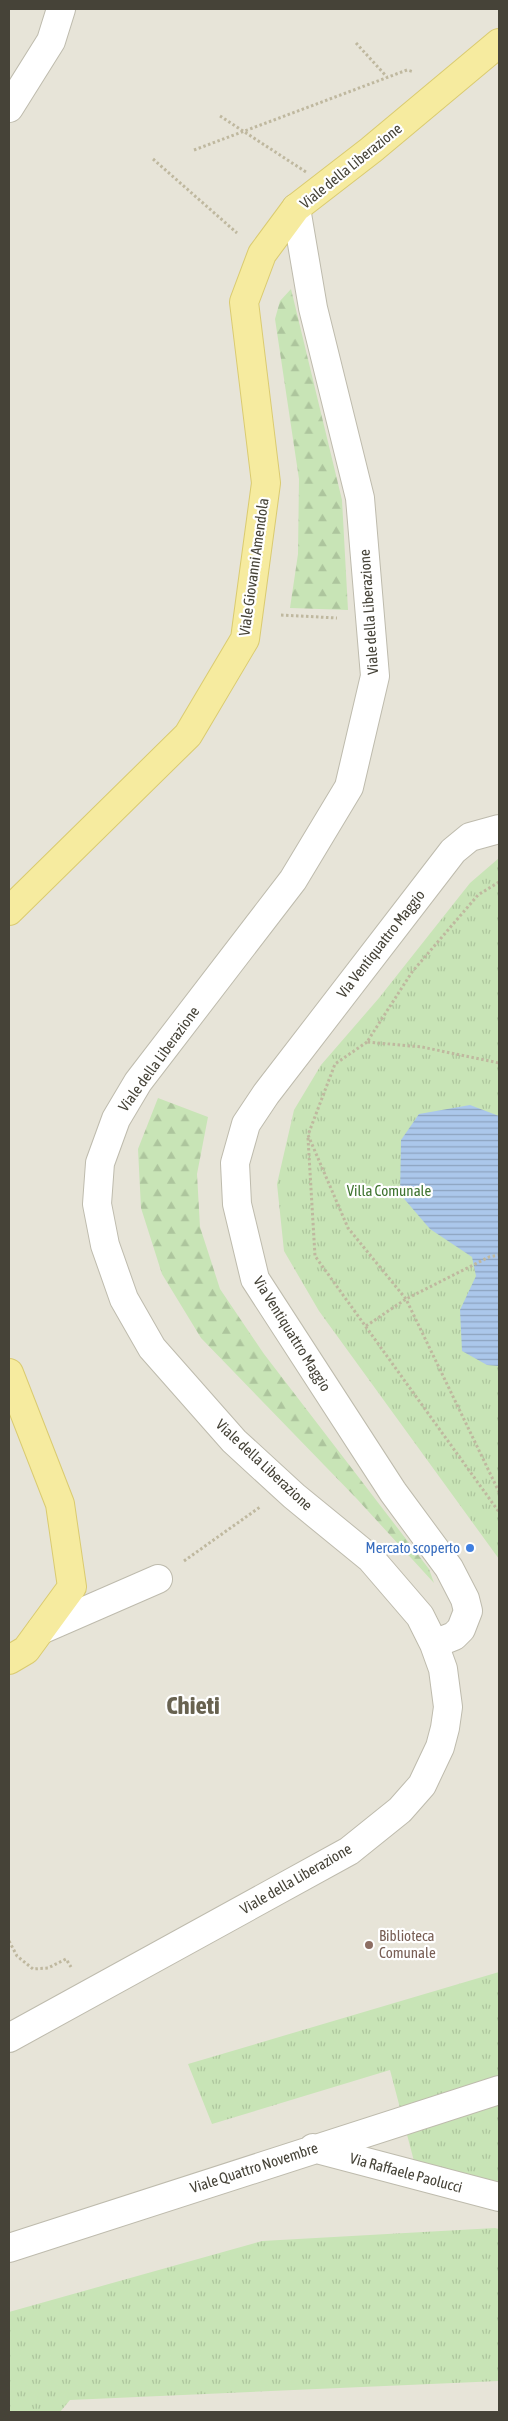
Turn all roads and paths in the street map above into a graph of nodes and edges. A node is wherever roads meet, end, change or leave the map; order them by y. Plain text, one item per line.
1 (61, 9) edge
2 (356, 43) dead end
3 (499, 43) edge
4 (387, 78) junction
5 (456, 79) junction
6 (9, 108) edge
7 (220, 116) dead end
8 (194, 150) dead end
9 (153, 159) dead end
10 (306, 172) dead end
11 (296, 208) junction
12 (245, 239) dead end
13 (288, 615) dead end
14 (340, 618) dead end
15 (499, 828) edge
16 (499, 882) edge
17 (9, 911) edge
18 (367, 1042) junction
19 (499, 1064) edge
20 (308, 1134) junction
21 (499, 1255) edge
22 (406, 1299) junction
23 (366, 1326) junction
24 (9, 1373) edge
25 (499, 1492) edge
26 (258, 1510) dead end
27 (499, 1512) edge
28 (158, 1579) joint
29 (41, 1630) junction
30 (434, 1644) junction
31 (9, 1660) edge
32 (9, 1941) edge
33 (87, 1996) junction
34 (9, 2038) edge
35 (499, 2090) edge
36 (313, 2148) junction
37 (499, 2197) edge
38 (9, 2248) edge

1 - 6 street
2 - 4 path
3 - 5 main road, Viale della Liberazione
4 - 5 path
4 - 8 path
5 - 11 main road, Viale della Liberazione
7 - 10 path, bridge
9 - 12 path
11 - 17 main road, Viale Giovanni Amendola
11 - 30 street, Viale della Liberazione
13 - 14 path
15 - 30 street, Via Ventiquattro Maggio
16 - 18 path
18 - 19 path
18 - 20 path
20 - 22 path
20 - 23 path
21 - 22 path
22 - 23 path
22 - 25 path
23 - 27 path
24 - 29 main road
26 - 28 path
28 - 29 street
29 - 31 main road
30 - 33 street, Viale della Liberazione
32 - 33 path
33 - 34 street, Viale della Liberazione
35 - 36 street, Viale Quattro Novembre
36 - 37 street, Via Raffaele Paolucci
36 - 38 street, Viale Quattro Novembre

